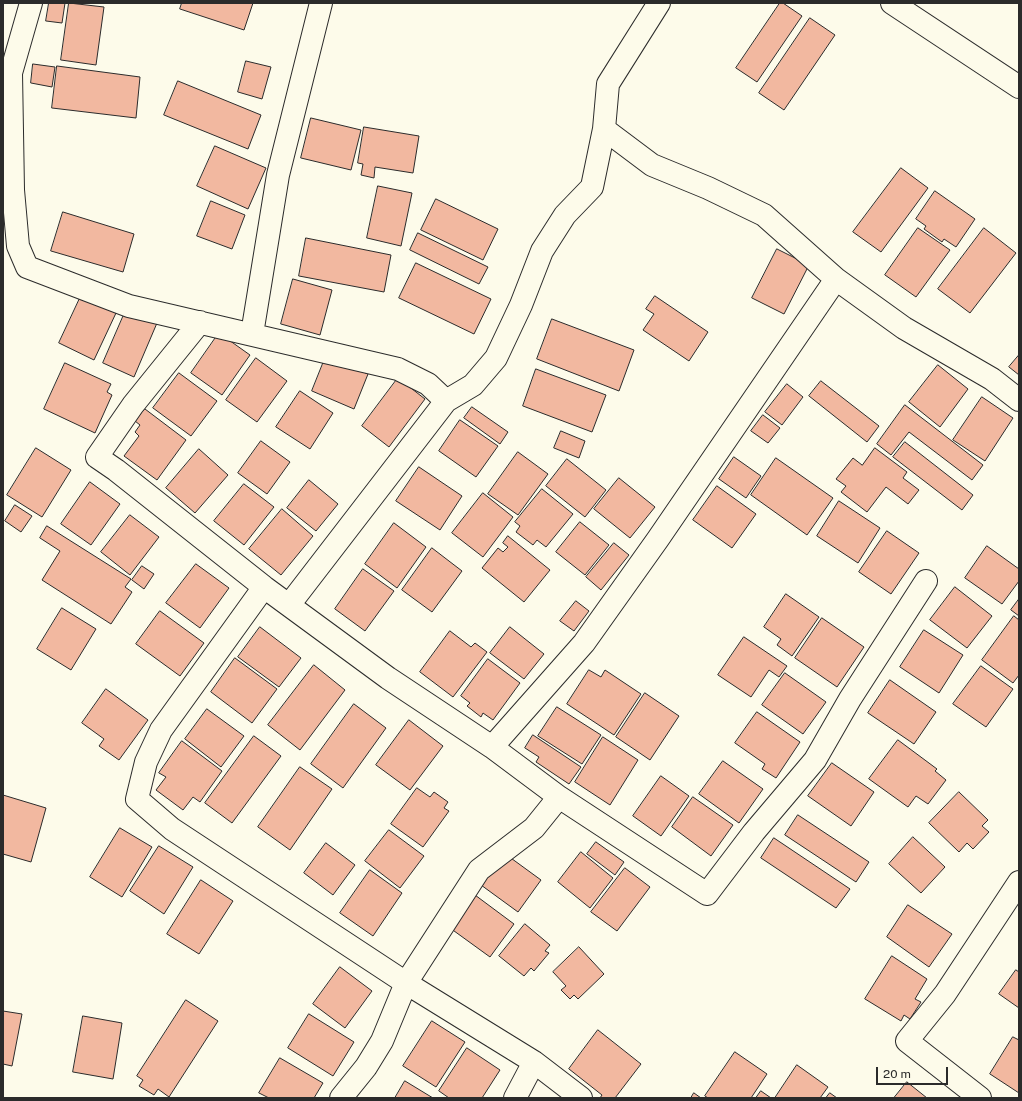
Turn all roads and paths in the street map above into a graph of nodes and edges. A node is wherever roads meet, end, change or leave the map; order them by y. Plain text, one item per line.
1 (32, 3) edge
2 (321, 3) edge
3 (659, 3) edge
4 (892, 3) edge
5 (1019, 87) edge
6 (604, 129) junction
7 (836, 279) junction
8 (200, 322) junction
9 (252, 334) junction
10 (1019, 400) edge
11 (446, 401) junction
12 (926, 581) dead end
13 (264, 587) junction
14 (289, 605) junction
15 (492, 747) junction
16 (559, 797) junction
17 (1019, 882) edge
18 (406, 982) junction
19 (534, 1062) junction
20 (341, 1098) edge
21 (515, 1098) edge
22 (581, 1098) edge
23 (980, 1098) edge

1 - 8 street
2 - 9 street
3 - 6 street
4 - 5 street
6 - 7 street
6 - 11 street
7 - 10 street
7 - 15 street
8 - 9 street
8 - 13 street
9 - 11 street
11 - 14 street
12 - 16 street
13 - 14 street
13 - 18 street
14 - 15 street
15 - 16 street
16 - 18 street
17 - 23 street
18 - 19 street
18 - 20 street
19 - 21 street
19 - 22 street

